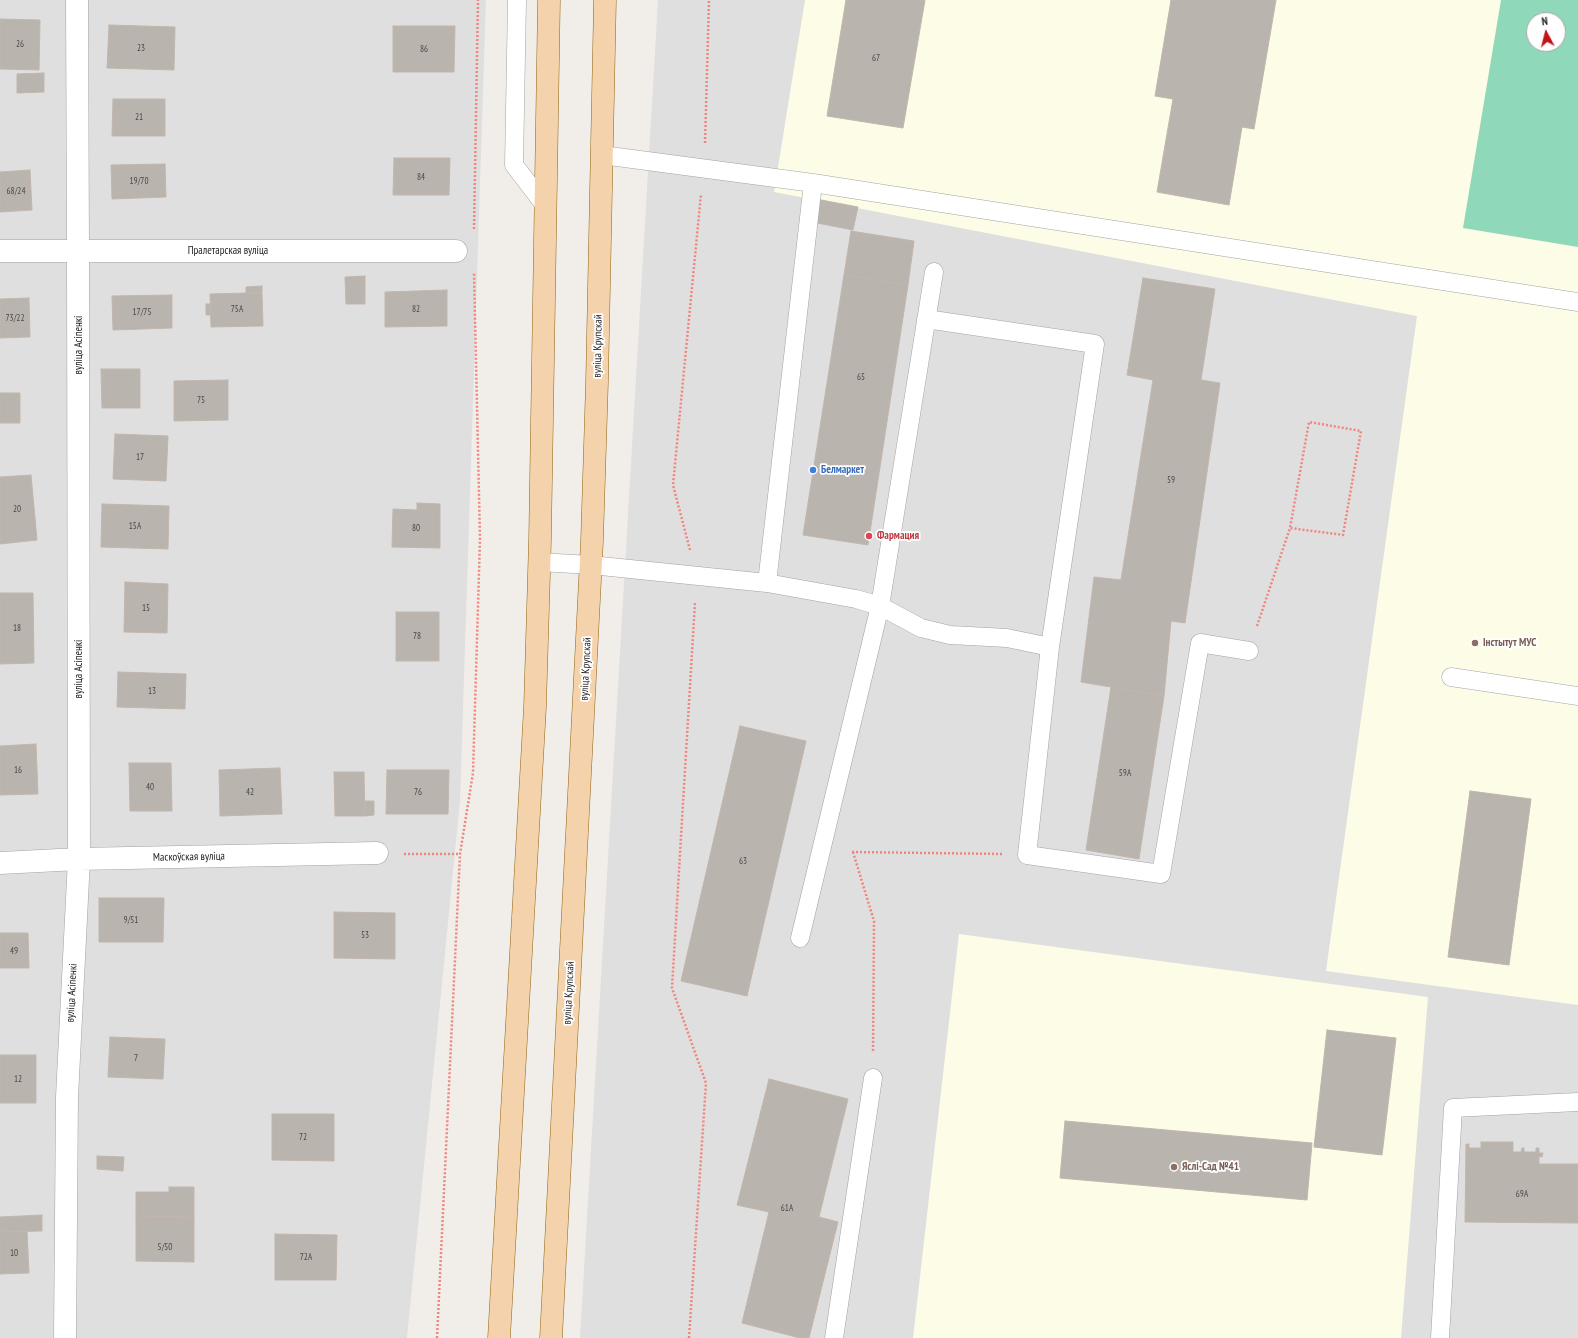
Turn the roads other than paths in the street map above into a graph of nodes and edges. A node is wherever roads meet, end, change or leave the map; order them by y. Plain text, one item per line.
1 (77, 0) edge
2 (517, 0) edge
3 (549, 0) edge
4 (605, 0) edge
5 (602, 155) junction
6 (813, 183) junction
7 (547, 208) junction
8 (78, 250) junction
9 (0, 251) edge
10 (456, 251) dead end
11 (934, 272) dead end
12 (1578, 302) edge
13 (926, 319) junction
14 (539, 562) junction
15 (591, 565) junction
16 (767, 583) junction
17 (880, 606) junction
18 (1050, 647) junction
19 (1249, 651) road end
20 (1451, 677) dead end
21 (1578, 696) edge
22 (377, 853) road end
23 (79, 860) junction
24 (0, 863) edge
25 (800, 938) dead end
26 (872, 1078) road end
27 (1578, 1102) edge
28 (65, 1338) edge
29 (499, 1338) edge
30 (551, 1338) edge
31 (834, 1338) edge
32 (1440, 1338) edge

1 - 8 street, вуліца Асіпенкі
2 - 7 lane
3 - 7 main road
4 - 5 main road, вуліца Крупскай
5 - 6 lane
5 - 15 main road, вуліца Крупскай
6 - 12 lane
6 - 16 lane
7 - 14 main road
8 - 9 street, Пралетарская вуліца
8 - 10 street, Пралетарская вуліца
8 - 23 street, вуліца Асіпенкі
11 - 13 lane
13 - 17 lane
13 - 18 lane
14 - 15 lane
14 - 29 main road
15 - 16 lane
15 - 30 main road, вуліца Крупскай
16 - 17 lane
17 - 18 lane
17 - 25 lane
18 - 19 lane
20 - 21 lane
22 - 23 street, Маскоўская вуліца
23 - 24 street, Маскоўская вуліца
23 - 28 street, вуліца Асіпенкі
26 - 31 lane
27 - 32 lane

